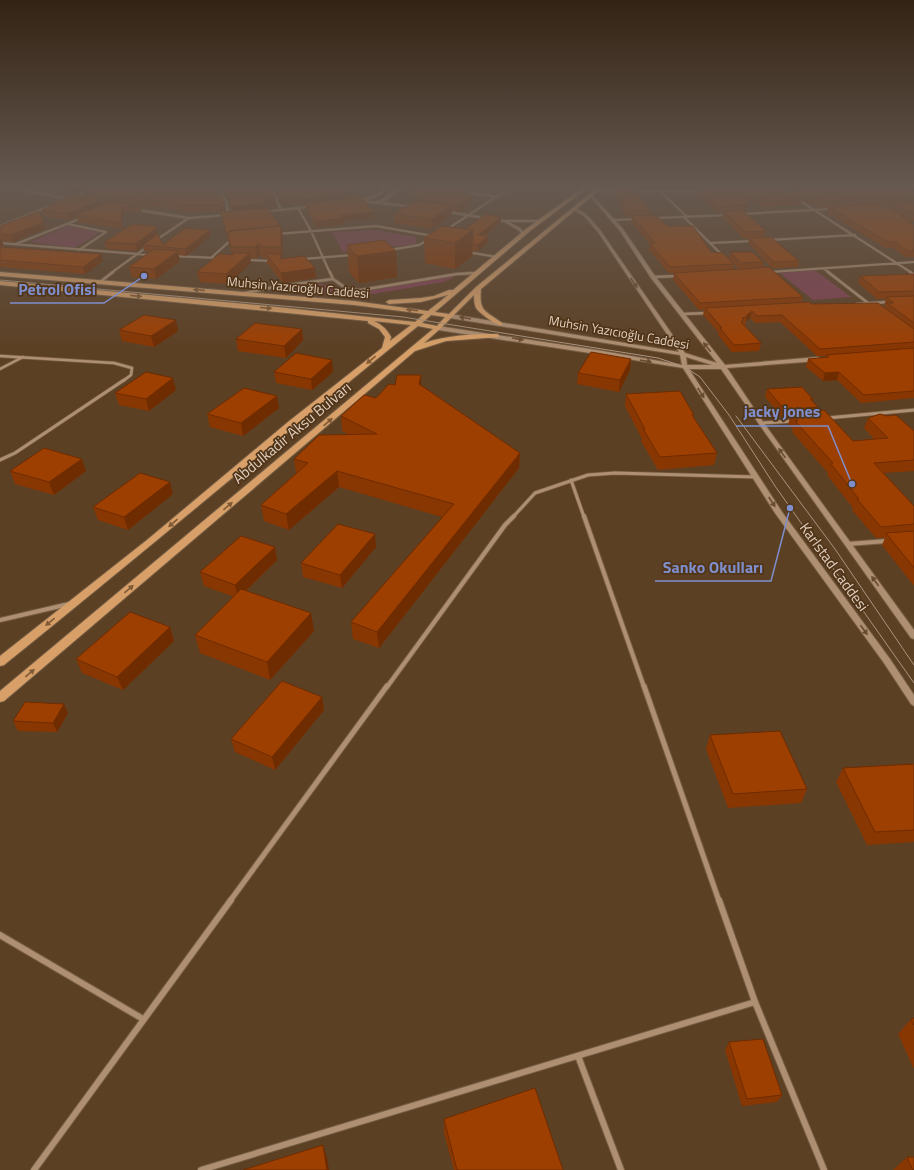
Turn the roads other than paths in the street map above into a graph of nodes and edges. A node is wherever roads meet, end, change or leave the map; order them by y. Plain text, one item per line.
1 (23, 242) edge
2 (91, 242) edge
3 (228, 242) edge
4 (315, 242) edge
5 (425, 242) edge
6 (514, 242) edge
7 (536, 242) edge
8 (606, 242) edge
9 (629, 242) edge
10 (745, 242) edge
11 (864, 242) edge
12 (0, 243) edge
13 (711, 243) joint
14 (14, 245) junction
15 (419, 245) junction
16 (147, 246) edge
17 (0, 247) edge
18 (427, 247) dead end
19 (78, 250) junction
20 (385, 251) edge
21 (466, 252) edge
22 (137, 254) junction
23 (152, 255) edge
24 (353, 255) dead end
25 (167, 256) edge
26 (212, 257) junction
27 (497, 257) junction
28 (219, 258) edge
29 (322, 258) junction
30 (726, 258) edge
31 (242, 259) edge
32 (300, 259) edge
33 (279, 260) edge
34 (914, 262) edge
35 (895, 264) junction
36 (824, 269) junction
37 (763, 272) edge
38 (477, 273) junction
39 (0, 274) edge
40 (914, 275) edge
41 (685, 276) edge
42 (653, 277) junction
43 (333, 279) junction
44 (100, 282) junction
45 (465, 283) junction
46 (0, 284) edge
47 (478, 288) junction
48 (243, 294) junction
49 (891, 301) edge
50 (354, 303) junction
51 (868, 303) junction
52 (852, 304) edge
53 (874, 307) edge
54 (712, 312) edge
55 (430, 313) junction
56 (681, 314) junction
57 (335, 316) junction
58 (450, 316) junction
59 (416, 324) junction
60 (500, 324) junction
61 (438, 328) junction
62 (497, 336) junction
63 (385, 349) junction
64 (683, 354) junction
65 (405, 355) junction
66 (0, 356) edge
67 (23, 357) junction
68 (826, 359) edge
69 (685, 367) junction
70 (723, 367) junction
71 (0, 369) edge
72 (914, 410) edge
73 (892, 412) junction
74 (822, 418) edge
75 (897, 418) edge
76 (799, 420) edge
77 (761, 423) junction
78 (0, 460) edge
79 (756, 477) junction
80 (571, 480) junction
81 (892, 540) edge
82 (848, 544) junction
83 (73, 603) junction
84 (0, 620) edge
85 (914, 636) edge
86 (0, 662) edge
87 (0, 698) edge
88 (914, 702) edge
89 (0, 935) edge
90 (754, 1002) junction
91 (143, 1019) junction
92 (578, 1056) junction
93 (34, 1170) edge
94 (201, 1170) edge
95 (622, 1170) edge
96 (824, 1170) edge

1 - 14 street
2 - 19 street
3 - 26 street
4 - 29 street
5 - 15 street
6 - 27 main road, Abdulkadir Aksu Bulvarı
7 - 47 main road, Abdulkadir Aksu Bulvarı
8 -> 64 street, Karlstad Caddesi
9 - 42 street, Karlstad Caddesi
10 - 13 street
11 - 35 street
12 - 14 street
13 - 30 street
14 - 17 street
14 - 19 street
15 - 18 street
15 - 20 street
16 - 22 street
19 - 22 street
21 - 27 street
22 - 23 street
22 - 44 street
24 - 29 street
25 - 26 street
26 - 28 street
27 - 38 main road, Abdulkadir Aksu Bulvarı
29 - 32 street
29 - 43 street
31 - 33 street
34 - 35 street
35 - 36 street
35 - 40 street
36 - 37 street
36 - 51 street
38 - 43 street
38 - 45 main road, Abdulkadir Aksu Bulvarı
39 - 44 main road, Muhsin Yazıcıoğlu Caddesi
41 - 42 street
42 - 56 street, Karlstad Caddesi
43 - 48 street
48 -> 44 main road, Muhsin Yazıcıoğlu Caddesi
45 - 50 main road
45 - 55 main road, Abdulkadir Aksu Bulvarı
46 -> 57 main road, Muhsin Yazıcıoğlu Caddesi
47 - 58 main road, Abdulkadir Aksu Bulvarı
47 - 60 main road
48 - 50 main road, Muhsin Yazıcıoğlu Caddesi
49 - 51 street
55 -> 50 main road, Muhsin Yazıcıoğlu Caddesi
51 - 52 street
51 - 53 street
54 - 56 street
55 - 58 main road, Muhsin Yazıcıoğlu Caddesi
55 - 59 main road, Abdulkadir Aksu Bulvarı
70 -> 56 street, Karlstad Caddesi
57 - 59 main road, Muhsin Yazıcıoğlu Caddesi
57 - 63 main road
60 -> 58 street, Muhsin Yazıcıoğlu Caddesi
58 - 61 main road, Abdulkadir Aksu Bulvarı
59 - 61 main road, Muhsin Yazıcıoğlu Caddesi
59 - 63 main road, Abdulkadir Aksu Bulvarı
60 - 64 street, Muhsin Yazıcıoğlu Caddesi
61 - 62 street, Muhsin Yazıcıoğlu Caddesi
61 - 65 main road, Abdulkadir Aksu Bulvarı
62 - 65 main road
62 -> 69 street, Muhsin Yazıcıoğlu Caddesi
63 -> 83 main road, Abdulkadir Aksu Bulvarı
64 - 69 street, Karlstad Caddesi
64 - 70 street, Muhsin Yazıcıoğlu Caddesi
87 -> 65 main road, Abdulkadir Aksu Bulvarı
66 - 67 street
67 - 71 street
67 - 78 street
68 - 70 street
69 - 70 street, Muhsin Yazıcıoğlu Caddesi
69 -> 79 street, Karlstad Caddesi
70 - 77 street, Karlstad Caddesi
72 - 73 street
73 - 74 street
73 - 75 street
76 - 77 street
82 -> 77 street, Karlstad Caddesi
79 - 80 street
79 -> 88 street, Karlstad Caddesi
80 - 90 street
80 - 91 street
81 - 82 street
85 -> 82 street, Karlstad Caddesi
83 - 84 street
83 -> 86 main road, Abdulkadir Aksu Bulvarı
89 - 91 street
90 - 92 street
90 - 96 street
91 - 93 street
92 - 94 street
92 - 95 street

